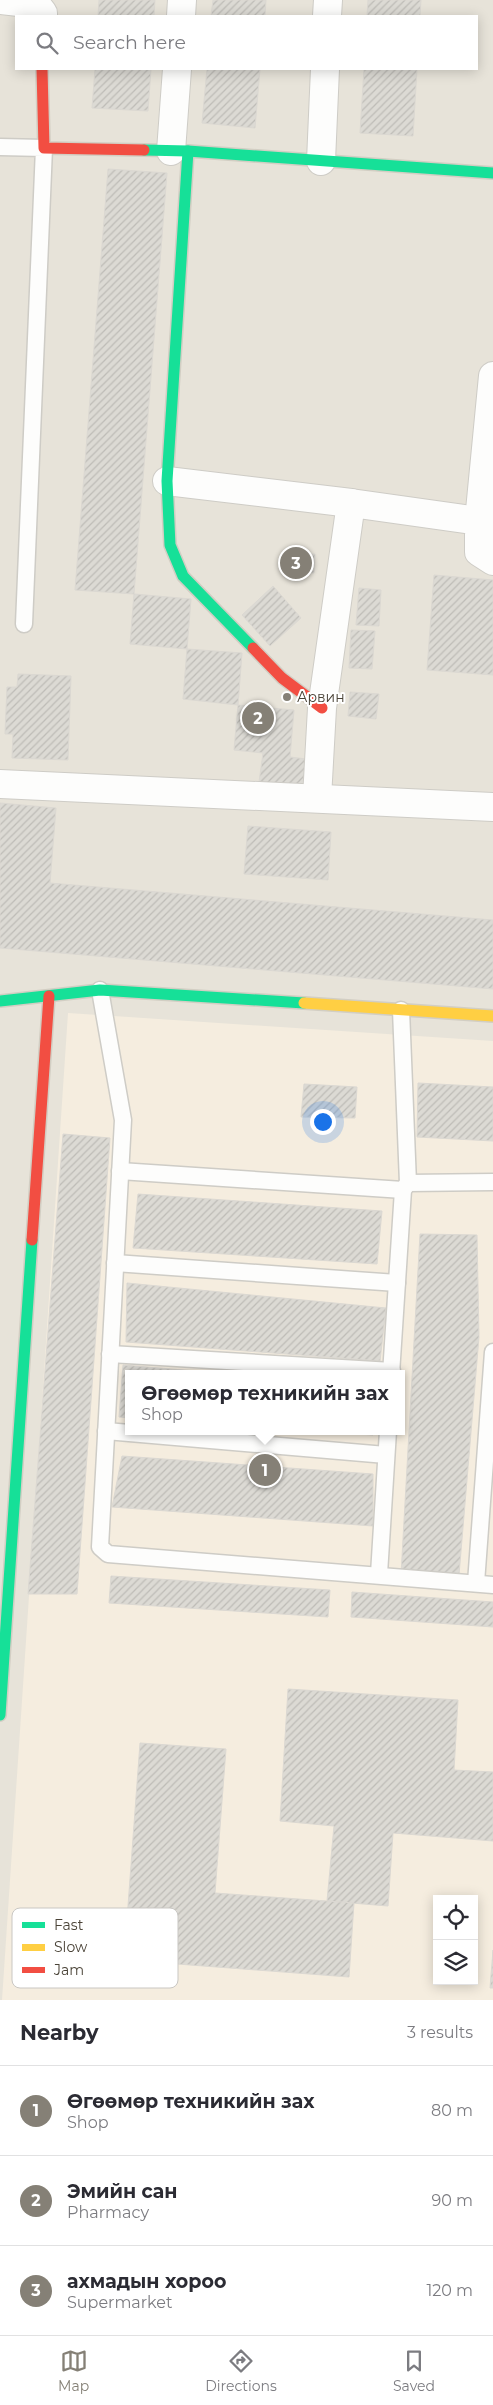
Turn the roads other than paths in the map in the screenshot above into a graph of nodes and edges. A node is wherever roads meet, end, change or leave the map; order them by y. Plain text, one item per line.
1 (0, 0) edge
2 (182, 0) edge
3 (328, 0) edge
4 (43, 15) edge
5 (180, 15) edge
6 (327, 15) edge
7 (42, 70) edge
8 (177, 70) edge
9 (325, 70) edge
10 (0, 147) edge
11 (44, 148) junction
12 (180, 151) junction
13 (321, 161) junction
14 (493, 173) edge
15 (493, 376) edge
16 (167, 481) junction
17 (351, 503) junction
18 (479, 521) junction
19 (493, 562) edge
20 (24, 624) dead end
21 (322, 708) junction
22 (0, 784) edge
23 (317, 798) junction
24 (493, 807) edge
25 (100, 990) junction
26 (49, 996) junction
27 (0, 1001) edge
28 (401, 1010) junction
29 (493, 1016) edge
30 (120, 1171) junction
31 (493, 1182) edge
32 (406, 1186) junction
33 (116, 1263) junction
34 (397, 1283) junction
35 (493, 1352) edge
36 (110, 1354) junction
37 (361, 1370) edge
38 (392, 1370) edge
39 (106, 1431) junction
40 (125, 1433) edge
41 (153, 1435) edge
42 (388, 1435) edge
43 (386, 1455) junction
44 (379, 1574) junction
45 (476, 1583) junction
46 (493, 1584) edge
47 (4, 1594) edge
48 (0, 1715) edge

1 - 4 street
2 - 5 street
3 - 6 street
7 - 11 street
8 - 12 street
9 - 13 street
10 - 11 lane
11 - 12 street
11 - 20 lane
12 - 13 street
12 - 16 street
13 - 14 street
15 - 18 street
16 - 17 street
16 - 21 street
17 - 18 street
17 - 21 street
18 - 19 street
21 - 23 street
22 - 23 street
23 - 24 street
25 - 26 street
25 - 28 street
25 - 30 lane
26 - 27 street
26 - 47 street
28 - 29 street
28 - 32 lane
30 - 32 lane
30 - 33 lane
31 - 32 lane
32 - 34 lane
33 - 34 lane
33 - 36 lane
34 - 38 lane
35 - 45 lane
36 - 37 lane
36 - 39 lane
39 - 40 lane
39 - 44 lane
41 - 43 lane
42 - 43 lane
43 - 44 lane
44 - 45 lane
45 - 46 lane
47 - 48 street

